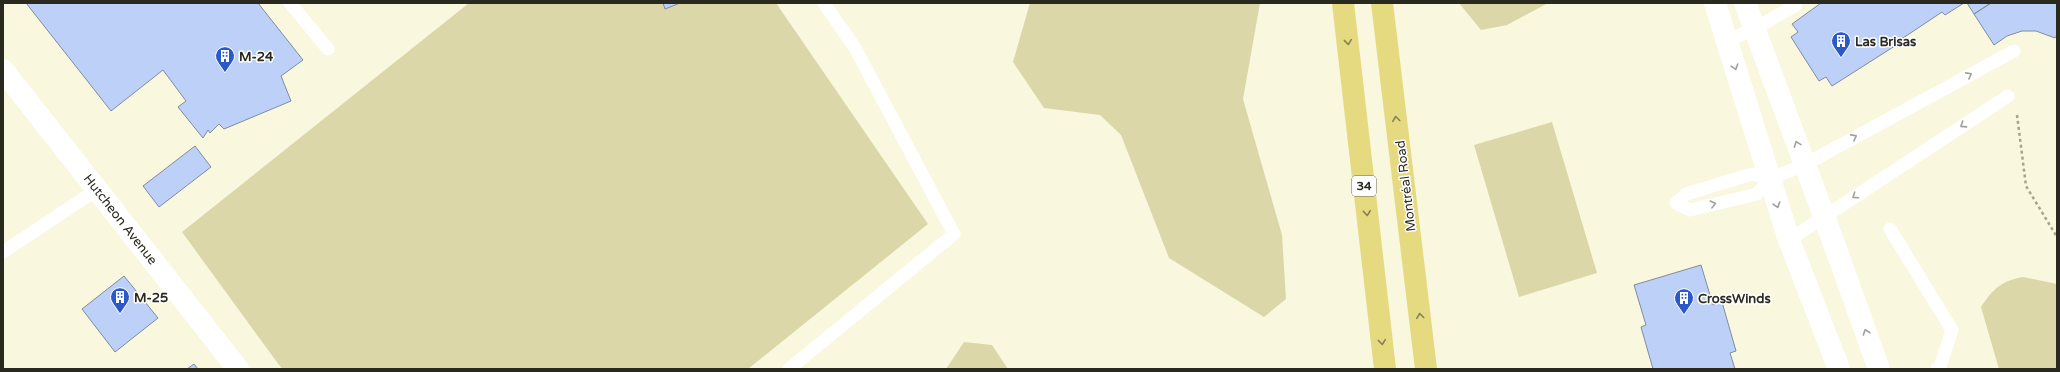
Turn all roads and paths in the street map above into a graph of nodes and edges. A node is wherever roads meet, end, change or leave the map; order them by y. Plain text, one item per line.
1 (290, 3) edge
2 (824, 3) edge
3 (1343, 3) edge
4 (1382, 3) edge
5 (1715, 3) edge
6 (1745, 3) edge
7 (1796, 5) dead end
8 (1756, 28) junction
9 (1727, 41) junction
10 (328, 49) dead end
11 (2014, 51) dead end
12 (3, 70) edge
13 (2008, 96) dead end
14 (2016, 108) dead end
15 (1804, 165) junction
16 (1769, 178) junction
17 (98, 189) junction
18 (1824, 216) junction
19 (1890, 228) dead end
20 (2057, 238) edge
21 (1789, 240) junction
22 (3, 252) edge
23 (238, 369) edge
24 (789, 369) edge
25 (1385, 369) edge
26 (1426, 369) edge
27 (1839, 369) edge
28 (1879, 369) edge
29 (1937, 369) edge

1 - 10 lane
2 - 24 lane
3 -> 25 main road, 34
26 -> 4 main road, Montréal Road
5 - 9 street
6 - 8 street
7 - 8 lane
8 - 9 lane
15 -> 8 street
9 -> 16 street
15 -> 11 lane
12 - 17 street, Hutcheon Avenue
13 -> 18 lane
14 - 20 path
15 - 16 lane
15 - 18 street
16 -> 16 lane
16 -> 21 street
17 - 22 lane
17 - 23 street, Hutcheon Avenue
18 - 21 lane
28 -> 18 street
19 - 29 lane
21 - 27 street

